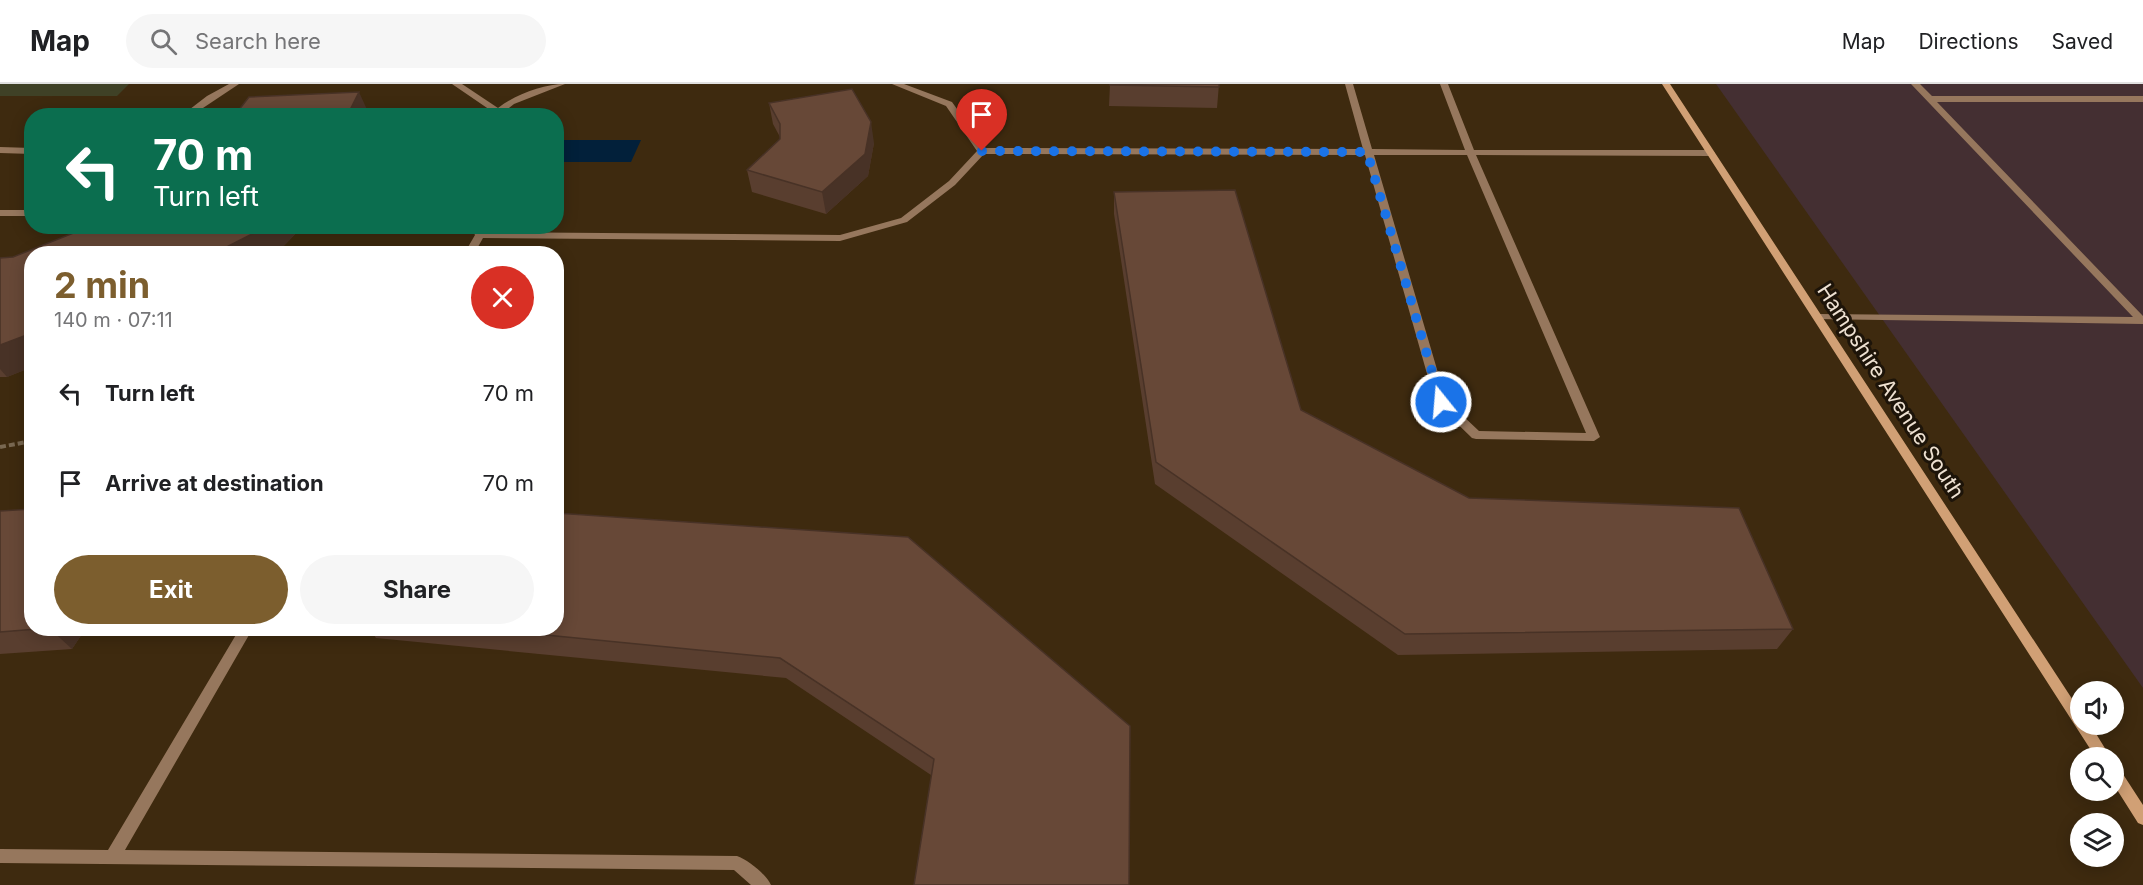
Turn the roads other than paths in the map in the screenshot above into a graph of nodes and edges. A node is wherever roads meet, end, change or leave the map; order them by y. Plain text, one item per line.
1 (235, 84) edge
2 (456, 84) edge
3 (561, 84) edge
4 (896, 84) edge
5 (1349, 84) edge
6 (1444, 84) edge
7 (1666, 84) edge
8 (1914, 84) edge
9 (1928, 99) junction
10 (2143, 99) edge
11 (196, 108) edge
12 (489, 108) edge
13 (503, 108) edge
14 (0, 150) edge
15 (24, 151) edge
16 (982, 151) junction
17 (1367, 152) junction
18 (1470, 152) junction
19 (1711, 153) junction
20 (0, 213) edge
21 (24, 213) edge
22 (564, 233) edge
23 (1819, 317) junction
24 (2142, 321) edge
25 (242, 636) edge
26 (2070, 706) edge
27 (2124, 788) edge
28 (2143, 818) edge
29 (0, 856) edge
30 (113, 856) junction
31 (763, 885) edge

1 - 11 lane
2 - 12 lane
3 - 13 lane
4 - 16 lane
5 - 17 lane
6 - 18 lane
7 - 19 street, Hampshire Avenue South
8 - 9 lane
9 - 10 lane
9 - 24 lane
14 - 15 lane
16 - 17 lane
16 - 22 lane
17 - 18 lane
17 - 18 lane
18 - 19 lane
19 - 23 street, Hampshire Avenue South
20 - 21 lane
23 - 24 lane
23 - 26 street, Hampshire Avenue South
25 - 30 lane
27 - 28 street
29 - 30 lane
30 - 31 lane

